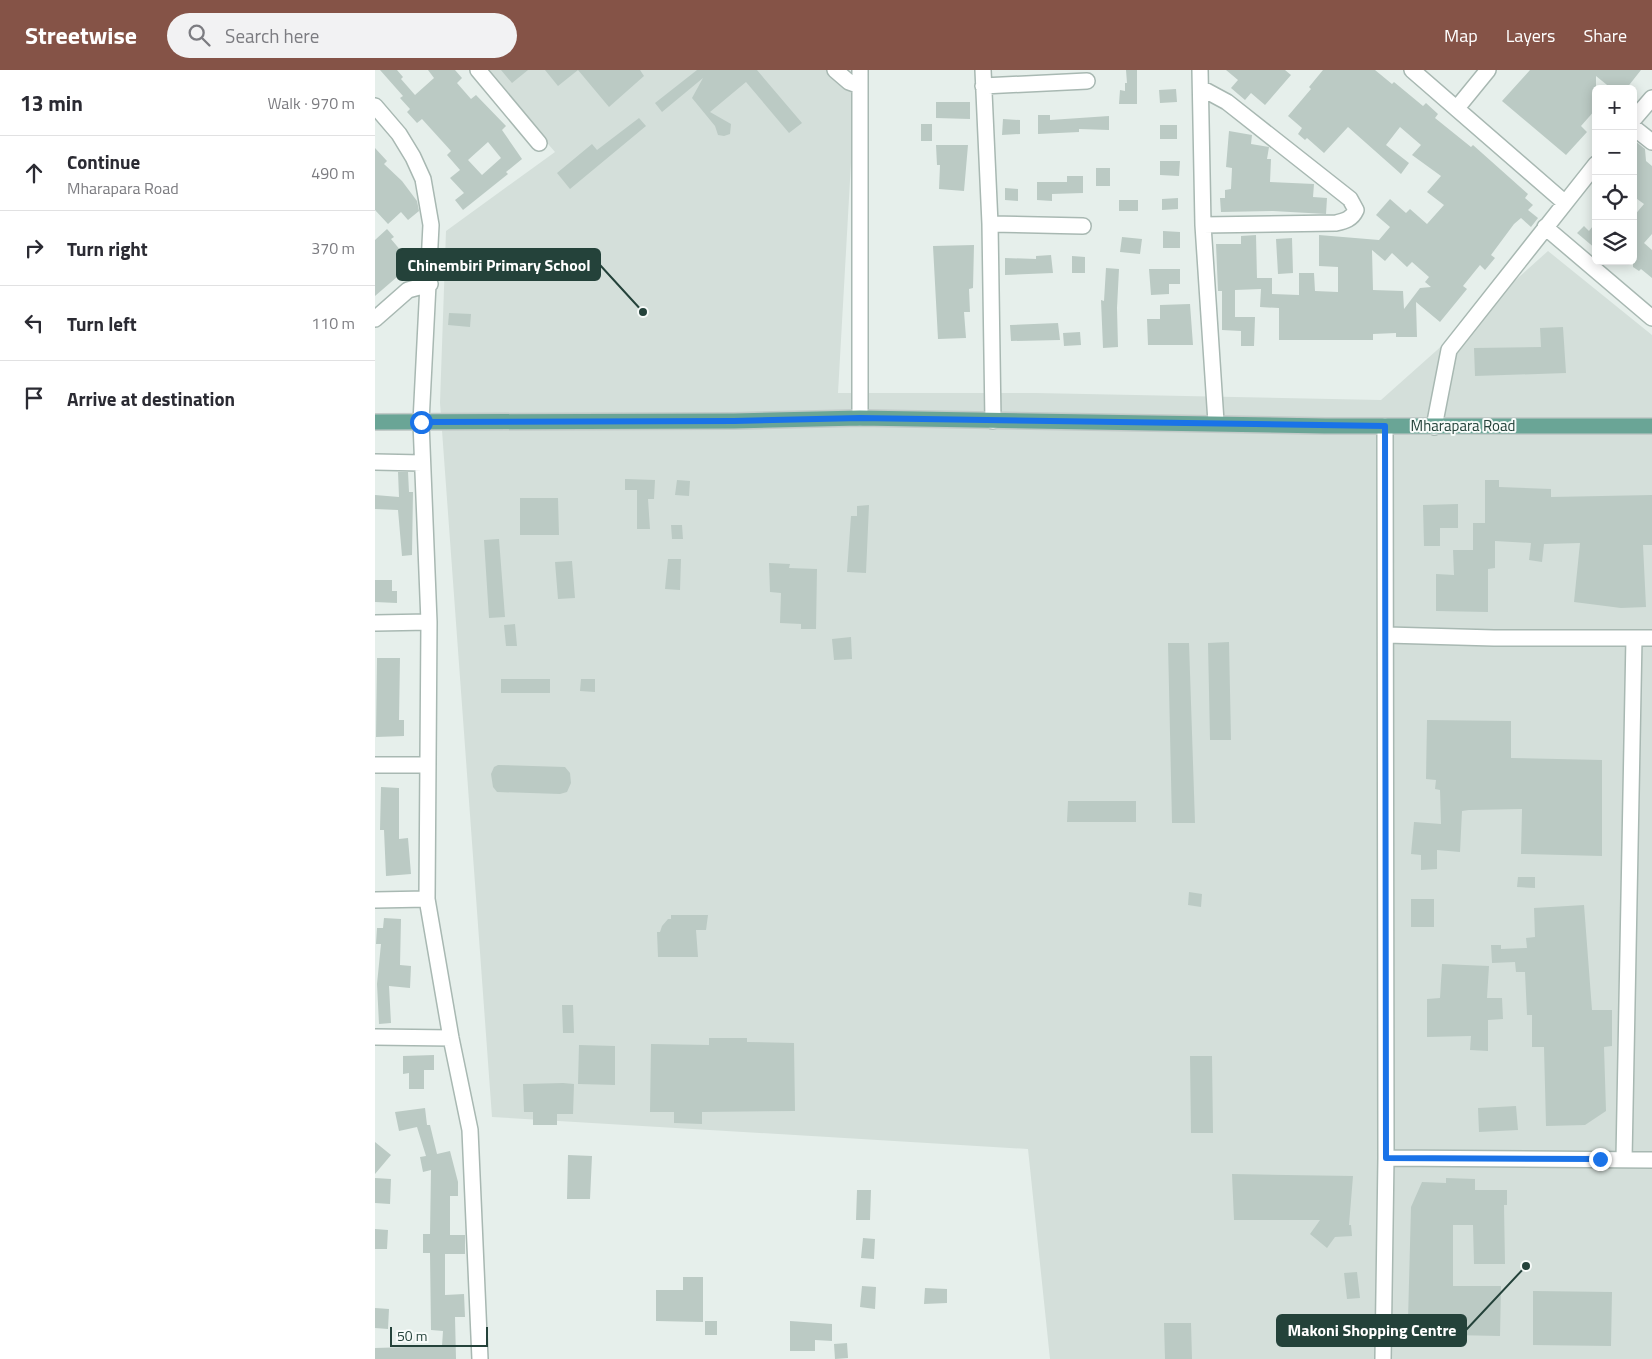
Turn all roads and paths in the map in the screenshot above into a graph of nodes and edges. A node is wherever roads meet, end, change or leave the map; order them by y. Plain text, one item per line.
1 (835, 70) edge
2 (860, 70) edge
3 (983, 70) edge
4 (1200, 70) edge
5 (1412, 70) edge
6 (1488, 70) edge
7 (486, 73) edge
8 (1087, 81) dead end
9 (859, 86) junction
10 (983, 86) junction
11 (1201, 88) junction
12 (1652, 98) edge
13 (375, 106) edge
14 (1457, 108) junction
15 (1637, 115) edge
16 (1637, 130) edge
17 (1652, 142) edge
18 (539, 143) dead end
19 (1592, 169) edge
20 (1565, 202) junction
21 (990, 224) junction
22 (1203, 225) junction
23 (1083, 226) dead end
24 (1545, 228) junction
25 (430, 284) junction
26 (1652, 318) edge
27 (375, 319) edge
28 (860, 418) junction
29 (993, 421) junction
30 (375, 422) edge
31 (421, 422) junction
32 (1216, 422) junction
33 (1385, 426) junction
34 (1434, 426) junction
35 (1652, 426) edge
36 (375, 462) edge
37 (422, 462) junction
38 (429, 622) junction
39 (375, 623) edge
40 (1387, 635) junction
41 (1634, 638) junction
42 (1652, 638) edge
43 (375, 765) edge
44 (428, 765) junction
45 (427, 899) junction
46 (375, 900) edge
47 (375, 1037) edge
48 (451, 1038) junction
49 (1386, 1158) junction
50 (1624, 1159) junction
51 (1652, 1160) edge
52 (480, 1359) edge
53 (1383, 1359) edge

1 - 9 street
2 - 9 street
3 - 10 street
4 - 11 street
5 - 14 street
6 - 14 street
7 - 18 street
8 - 10 street
9 - 28 street
10 - 21 street
11 - 22 street
11 - 22 street
12 - 15 street
13 - 25 street
14 - 20 street
16 - 17 street
19 - 20 street
20 - 24 street
21 - 23 street
21 - 29 street
22 - 32 street
24 - 26 street
24 - 34 street
25 - 27 street
25 - 31 street
28 - 29 main road, Mharapara Road
28 - 31 main road, Mharapara Road
29 - 32 main road, Mharapara Road
30 - 31 main road, Mharapara Road
31 - 37 street
32 - 33 main road, Mharapara Road
33 - 34 main road, Mharapara Road
33 - 40 street
34 - 35 main road, Mharapara Road
36 - 37 street
37 - 38 street
38 - 39 street
38 - 44 street
40 - 41 street
40 - 49 street
41 - 42 street
41 - 50 street
43 - 44 street
44 - 45 street
45 - 46 street
45 - 48 street
47 - 48 street
48 - 52 street
49 - 50 street
49 - 53 street
50 - 51 street

